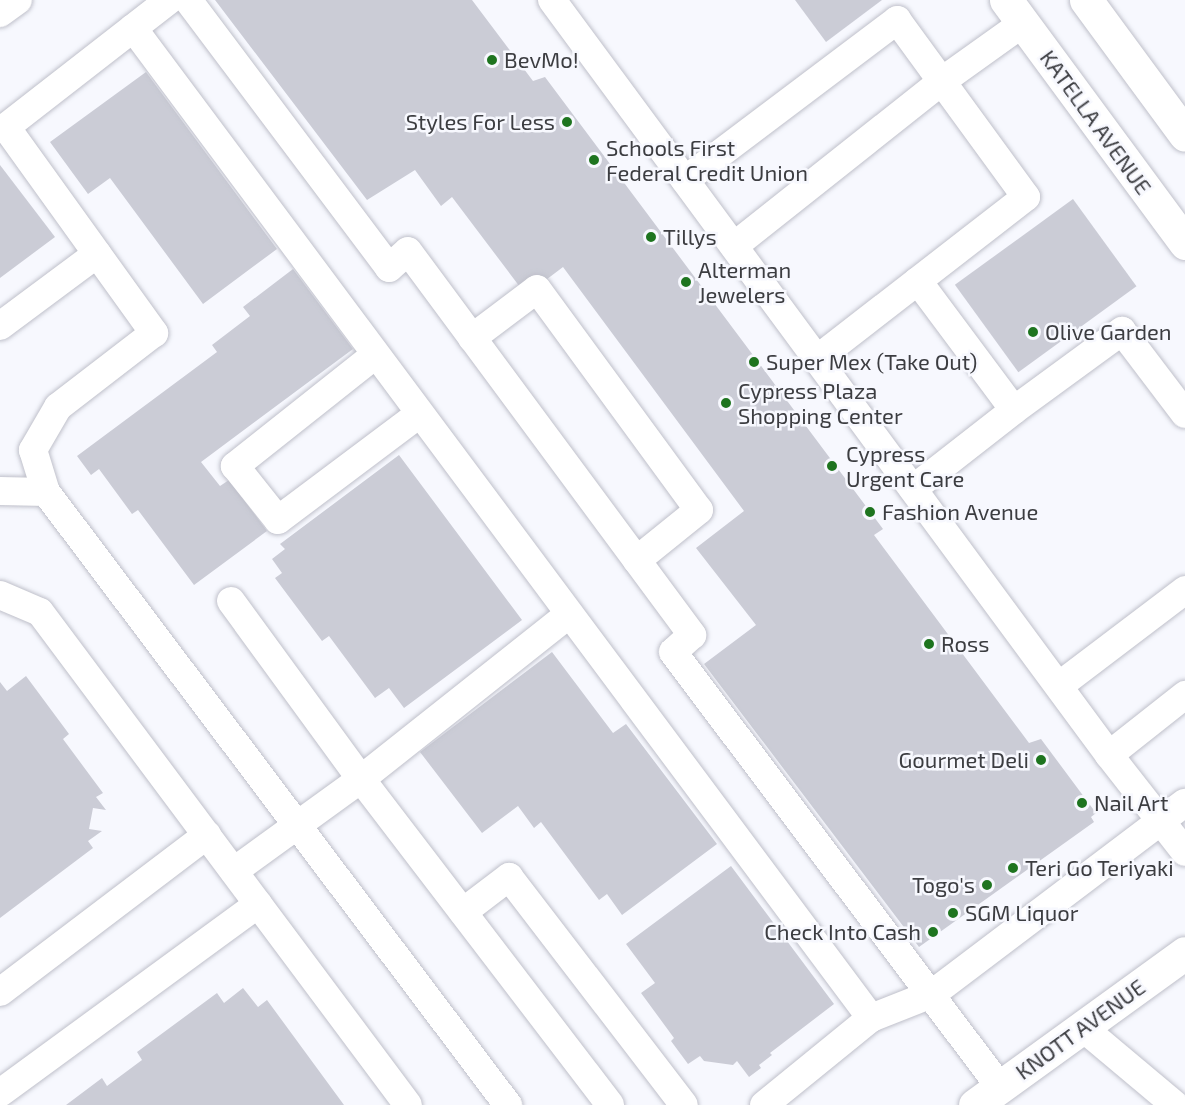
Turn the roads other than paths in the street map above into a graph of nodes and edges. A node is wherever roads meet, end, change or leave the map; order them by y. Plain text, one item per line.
1 (18, 0) edge
2 (169, 0) edge
3 (188, 0) edge
4 (552, 0) edge
5 (1086, 0) edge
6 (1015, 12) edge
7 (0, 13) edge
8 (133, 28) junction
9 (942, 81) junction
10 (3, 128) edge
11 (1185, 135) edge
12 (685, 180) junction
13 (1185, 243) edge
14 (734, 246) junction
15 (97, 254) junction
16 (918, 281) junction
17 (0, 326) edge
18 (472, 338) junction
19 (375, 355) junction
20 (817, 359) junction
21 (1014, 410) junction
22 (419, 414) junction
23 (1185, 414) edge
24 (913, 489) junction
25 (0, 491) edge
26 (46, 492) junction
27 (637, 560) junction
28 (1185, 590) edge
29 (0, 595) edge
30 (231, 601) dead end
31 (568, 615) junction
32 (1060, 685) junction
33 (1185, 696) edge
34 (1109, 755) junction
35 (361, 779) junction
36 (1185, 803) edge
37 (1162, 820) junction
38 (296, 825) junction
39 (207, 835) junction
40 (1185, 852) edge
41 (234, 871) junction
42 (258, 904) junction
43 (463, 912) junction
44 (1185, 953) edge
45 (0, 992) edge
46 (932, 994) junction
47 (871, 1018) junction
48 (1082, 1027) junction
49 (0, 1093) edge
50 (987, 1096) edge
51 (1177, 1098) edge
52 (408, 1105) edge
53 (508, 1105) edge
54 (610, 1105) edge
55 (684, 1105) edge
56 (764, 1105) edge

1 - 7 lane
2 - 8 lane
3 - 18 lane
4 - 12 lane
5 - 11 main road
6 - 9 lane
6 - 13 main road, KATELLA AVENUE
8 - 10 lane
8 - 19 lane
9 - 12 lane
9 - 14 lane
9 - 16 lane
10 - 15 lane
12 - 14 lane
14 - 20 lane
15 - 17 lane
15 - 26 lane
16 - 20 lane
16 - 21 lane
18 - 27 lane
18 - 27 lane
19 - 22 lane
19 - 22 lane
20 - 24 lane
21 - 23 lane
21 - 24 lane
22 - 31 lane
24 - 32 lane
25 - 26 lane
26 - 38 lane
27 - 46 lane
28 - 32 lane
29 - 39 lane
30 - 35 lane
31 - 35 lane
31 - 47 lane
32 - 34 lane
33 - 34 lane
34 - 37 lane
35 - 38 lane
35 - 43 lane
36 - 37 lane
37 - 40 lane
37 - 46 lane
38 - 41 lane
38 - 53 lane
39 - 41 lane
39 - 45 lane
41 - 42 lane
42 - 49 lane
42 - 52 lane
43 - 54 lane
43 - 55 lane
44 - 48 main road, KNOTT AVENUE
46 - 47 lane
46 - 50 lane
47 - 56 lane
48 - 50 main road, KNOTT AVENUE
48 - 51 lane

